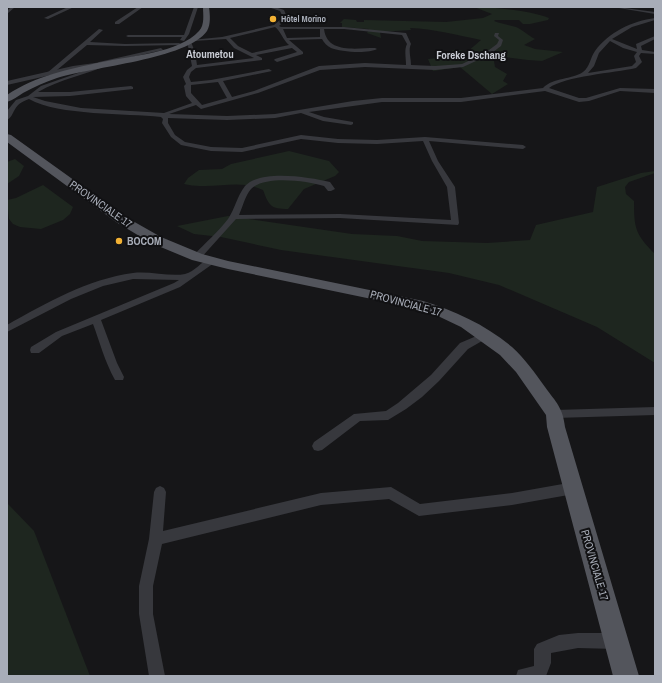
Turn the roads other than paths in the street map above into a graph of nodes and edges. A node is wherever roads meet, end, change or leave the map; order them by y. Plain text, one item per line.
1 (13, 7) edge
2 (72, 7) edge
3 (140, 7) edge
4 (196, 7) edge
5 (206, 7) edge
6 (270, 7) edge
7 (619, 7) edge
8 (628, 8) edge
9 (7, 13) edge
10 (655, 14) edge
11 (46, 18) dead end
12 (655, 19) edge
13 (118, 23) dead end
14 (278, 27) junction
15 (322, 28) junction
16 (101, 30) dead end
17 (497, 34) dead end
18 (128, 36) dead end
19 (227, 37) junction
20 (655, 37) edge
21 (324, 38) junction
22 (189, 39) junction
23 (285, 39) junction
24 (609, 39) junction
25 (85, 43) junction
26 (175, 45) junction
27 (293, 46) junction
28 (375, 49) dead end
29 (640, 51) junction
30 (253, 54) junction
31 (655, 54) edge
32 (370, 59) dead end
33 (277, 60) dead end
34 (104, 63) junction
35 (195, 67) junction
36 (328, 67) junction
37 (408, 67) junction
38 (269, 71) dead end
39 (48, 74) junction
40 (242, 77) junction
41 (577, 77) junction
42 (220, 81) junction
43 (251, 82) dead end
44 (7, 83) edge
45 (189, 84) junction
46 (258, 86) dead end
47 (131, 88) dead end
48 (264, 88) junction
49 (545, 89) junction
50 (655, 91) edge
51 (32, 96) junction
52 (7, 99) edge
53 (230, 99) junction
54 (199, 105) junction
55 (303, 112) junction
56 (164, 115) junction
57 (7, 118) edge
58 (202, 118) junction
59 (351, 123) dead end
60 (7, 138) edge
61 (425, 139) junction
62 (523, 146) dead end
63 (331, 189) dead end
64 (234, 217) junction
65 (204, 259) junction
66 (188, 277) junction
67 (96, 319) junction
68 (7, 329) edge
69 (486, 336) junction
70 (35, 350) dead end
71 (119, 377) dead end
72 (655, 411) edge
73 (555, 414) junction
74 (318, 446) dead end
75 (574, 488) junction
76 (160, 492) dead end
77 (156, 539) junction
78 (616, 641) junction
79 (157, 676) edge
80 (524, 676) edge
81 (626, 676) edge

1 - 9 street
2 - 11 street
3 - 13 street
4 - 22 street
5 - 22 main road
6 - 14 street
7 - 8 street
8 - 10 street
12 - 24 street
14 - 15 street
14 - 19 street
14 - 23 street
15 - 21 street
15 - 37 street
16 - 25 street
17 - 37 street
18 - 22 street
19 - 22 street
19 - 30 street
20 - 29 street
21 - 23 street
21 - 28 street
22 - 26 main road
22 - 35 street
23 - 27 street
24 - 29 street
24 - 41 street
25 - 26 street
25 - 39 street
26 - 34 main road
27 - 30 street
27 - 33 street
29 - 31 street
29 - 41 street
30 - 35 street
32 - 36 street
34 - 39 street
34 - 51 street
34 - 52 main road
35 - 45 street
36 - 37 street
36 - 48 street
38 - 40 street
39 - 44 street
40 - 42 street
40 - 43 street
41 - 49 street
42 - 45 street
42 - 53 street
45 - 54 street
46 - 48 street
47 - 51 street
48 - 53 street
49 - 50 street
49 - 55 street
51 - 56 street
51 - 57 street
53 - 54 street
54 - 56 street
54 - 58 street
55 - 58 street
55 - 59 street
56 - 58 street
56 - 61 street
60 - 65 main road, PROVINCIALE 17
61 - 62 street
61 - 64 street
63 - 64 street
64 - 65 street
65 - 66 street
65 - 69 main road, PROVINCIALE 17
66 - 67 street
66 - 68 street
67 - 70 street
67 - 71 street
69 - 73 main road, PROVINCIALE 17
69 - 74 street
72 - 73 street
73 - 75 main road, PROVINCIALE 17
75 - 77 street
75 - 78 main road, PROVINCIALE 17
76 - 77 street
77 - 79 street
78 - 80 street
78 - 81 main road, PROVINCIALE 17

